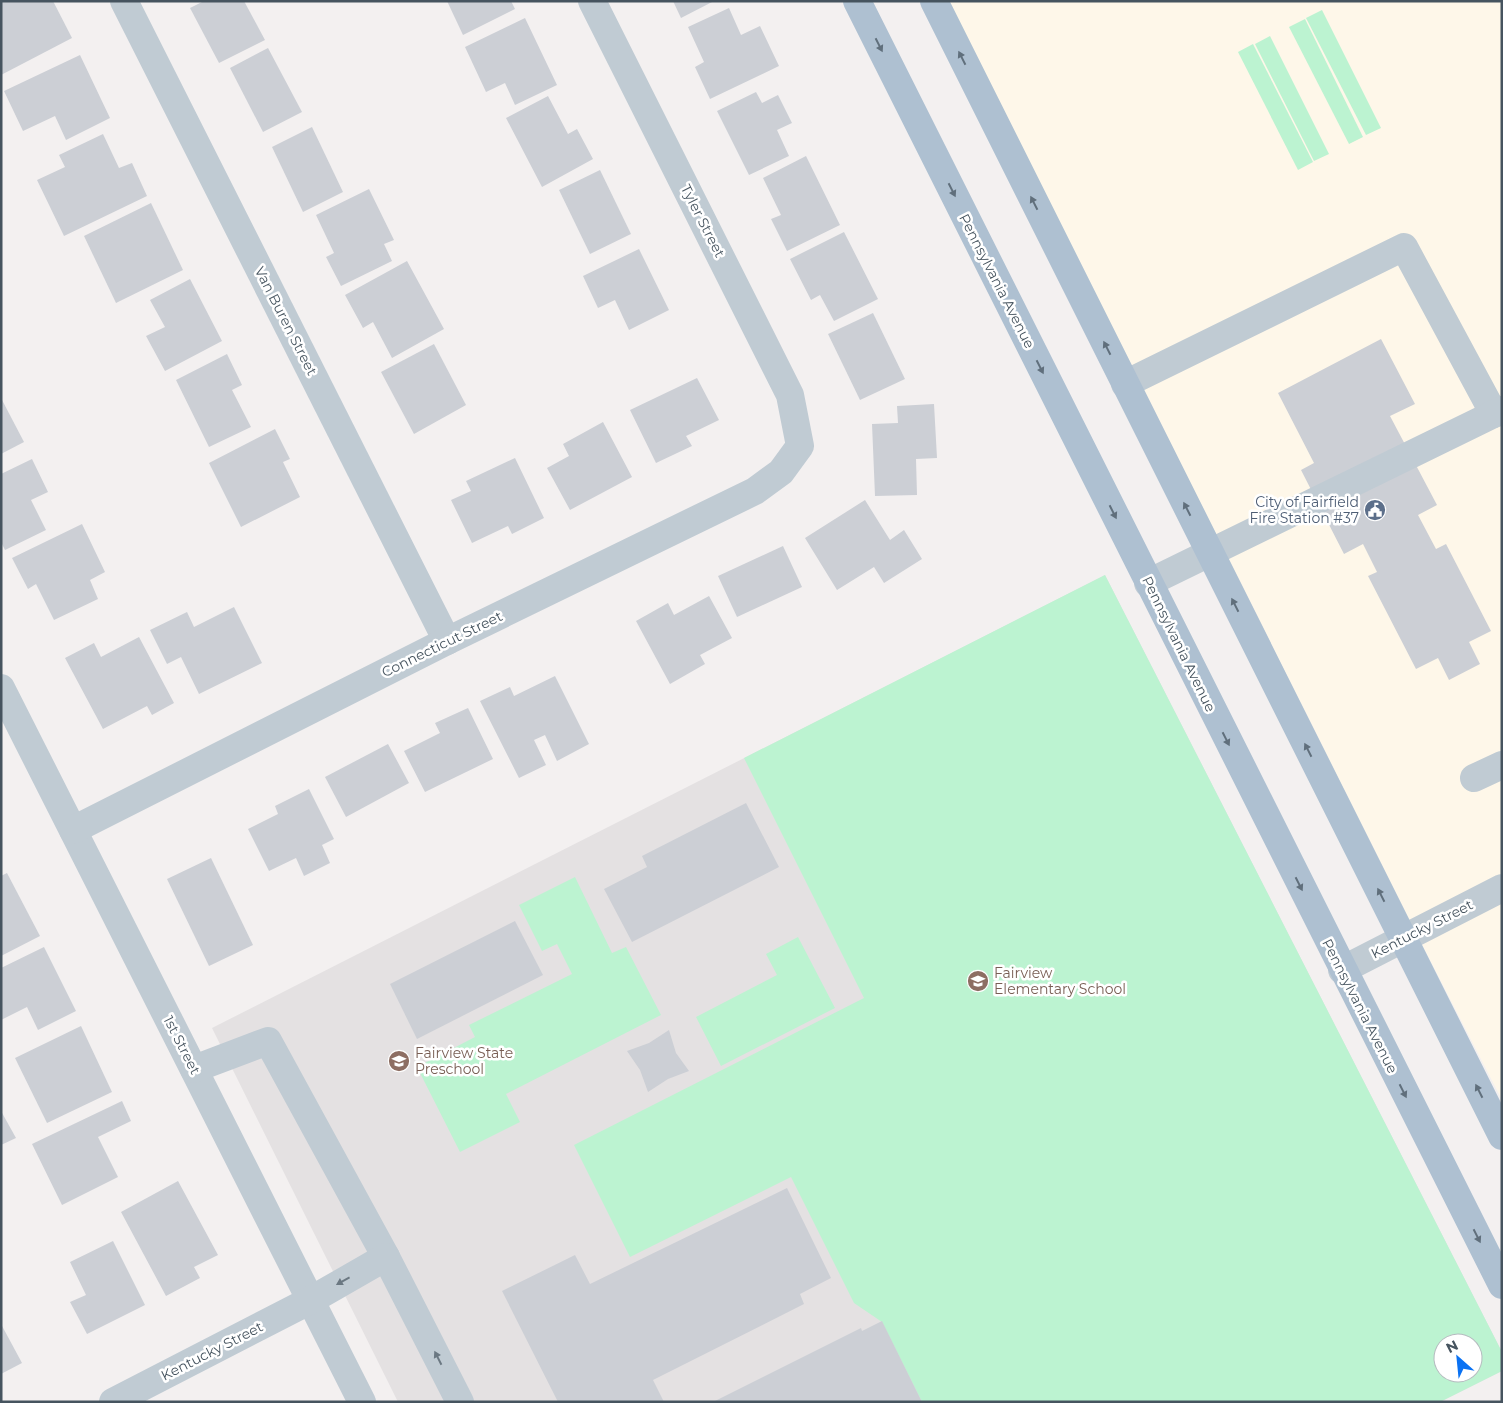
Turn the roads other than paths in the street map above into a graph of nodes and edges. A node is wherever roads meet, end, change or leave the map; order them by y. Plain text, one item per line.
1 (124, 1) edge
2 (592, 1) edge
3 (857, 1) edge
4 (934, 1) edge
5 (1124, 384) junction
6 (1498, 412) edge
7 (800, 446) joint
8 (1209, 553) junction
9 (1148, 583) junction
10 (447, 641) junction
11 (1, 688) edge
12 (1502, 765) edge
13 (1474, 778) dead end
14 (73, 830) junction
15 (1502, 888) edge
16 (1402, 939) junction
17 (1342, 970) junction
18 (194, 1069) junction
19 (1502, 1136) edge
20 (386, 1257) junction
21 (1502, 1285) edge
22 (311, 1300) junction
23 (113, 1402) edge
24 (362, 1402) edge
25 (460, 1402) edge

1 - 10 street, Van Buren Street
2 - 7 street, Tyler Street
3 -> 9 main road, Pennsylvania Avenue
5 -> 4 main road
5 - 6 street
8 -> 5 main road
6 - 8 street
7 - 10 street, Connecticut Street
8 - 9 street
16 -> 8 main road
9 -> 17 main road, Pennsylvania Avenue
10 - 14 street, Connecticut Street
11 - 14 street, 1st Street
12 - 13 street
14 - 18 street, 1st Street
15 - 16 street, Kentucky Street
16 - 17 street, Kentucky Street
19 -> 16 main road
17 -> 21 main road, Pennsylvania Avenue
18 - 20 street
18 - 22 street, 1st Street
20 -> 22 street, Kentucky Street
25 -> 20 street
22 - 23 street, Kentucky Street
22 - 24 street, 1st Street

